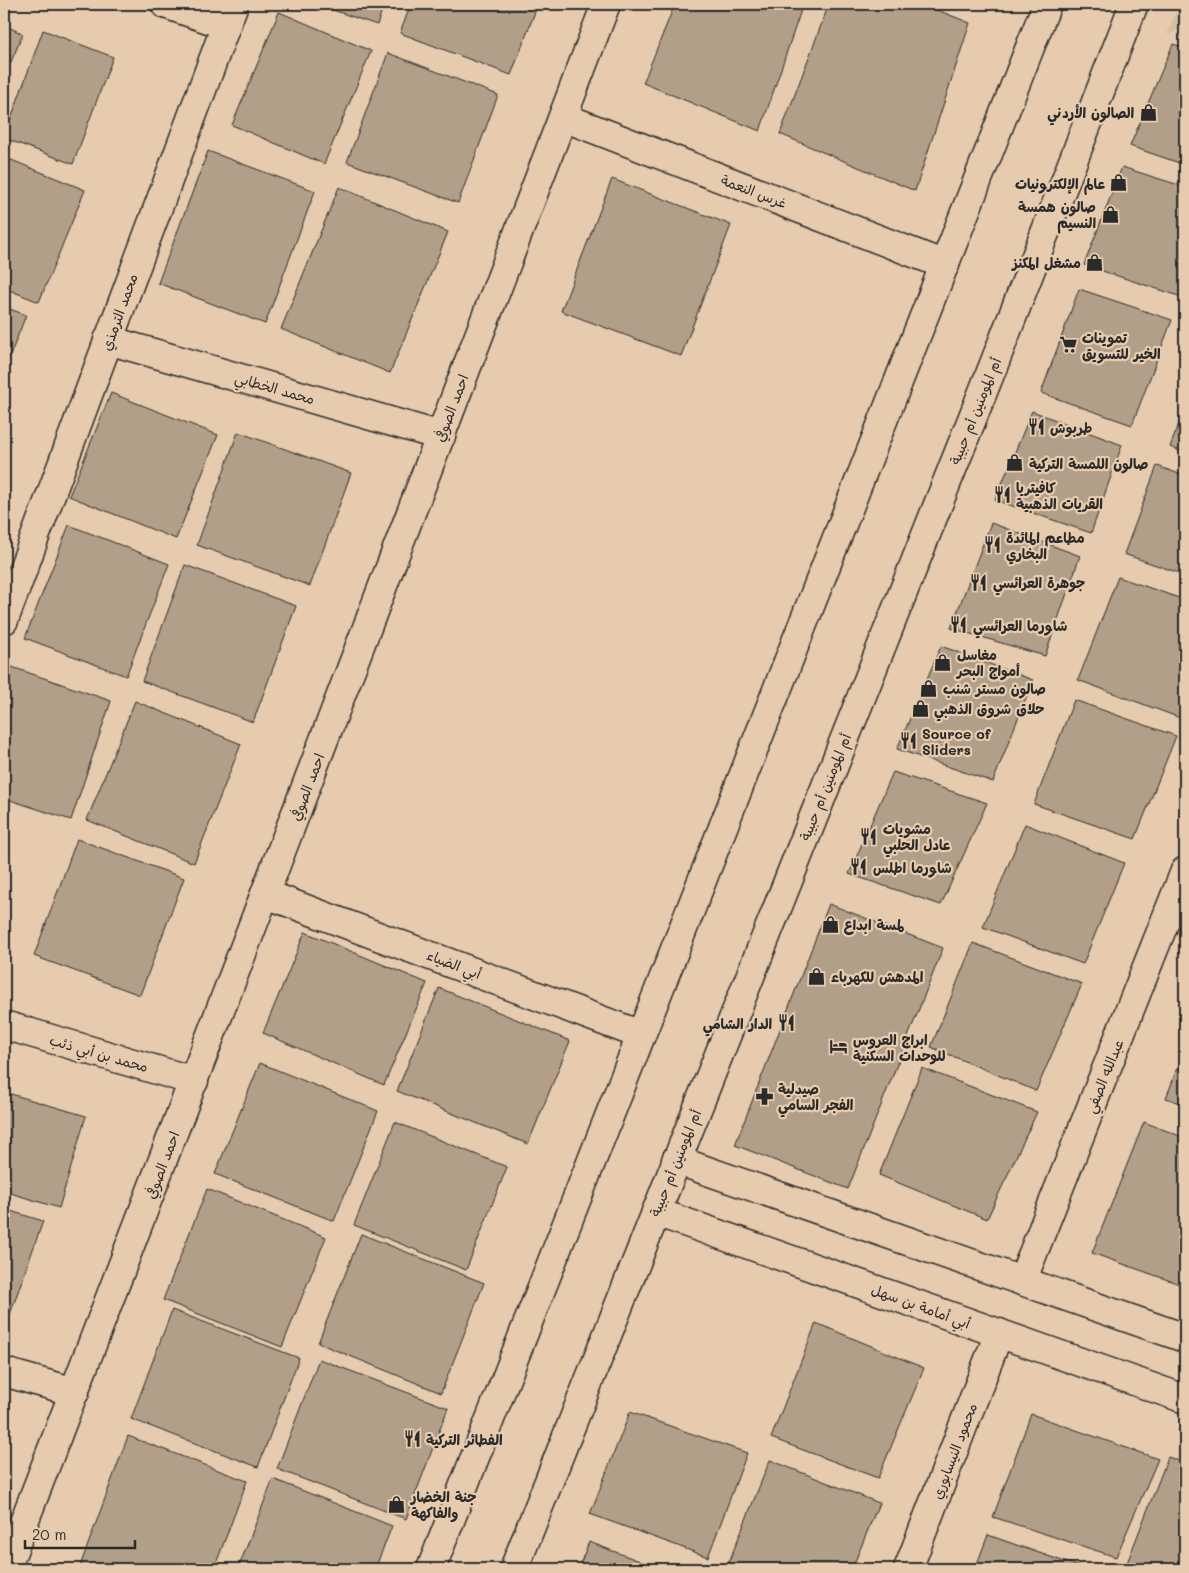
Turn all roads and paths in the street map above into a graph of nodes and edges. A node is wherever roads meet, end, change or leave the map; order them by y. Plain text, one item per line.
1 (165, 4) edge
2 (606, 4) edge
3 (1048, 4) edge
4 (1134, 4) edge
5 (230, 14) edge
6 (563, 117) junction
7 (944, 265) junction
8 (108, 340) junction
9 (441, 436) junction
10 (4, 620) edge
11 (1185, 871) edge
12 (266, 894) junction
13 (4, 1025) edge
14 (641, 1035) junction
15 (194, 1081) junction
16 (676, 1160) junction
17 (656, 1212) junction
18 (1022, 1281) junction
19 (999, 1333) junction
20 (1185, 1338) edge
21 (4, 1372) edge
22 (75, 1392) junction
23 (1185, 1399) edge
24 (6, 1569) edge
25 (431, 1569) edge
26 (514, 1569) edge
27 (908, 1569) edge

1 - 5 street
2 - 6 street, احمد الصوفي
3 - 7 street
4 - 16 street, أم المومنين أم حبيبة
5 - 8 street, محمد الترمذي
6 - 7 street, غرس النعمة
6 - 9 street, احمد الصوفي
7 - 14 street
8 - 9 street, محمد الخطابي
8 - 10 street, محمد الترمذي
9 - 12 street, احمد الصوفي
11 - 18 street, عبدالله الصفي
12 - 14 street, أبي الضياء
12 - 15 street, احمد الصوفي
13 - 15 street, محمد بن أبي ذئب
14 - 25 street
15 - 22 street, احمد الصوفي
16 - 17 street, أم المومنين أم حبيبة
16 - 18 street
17 - 19 street, أبي أمامة بن سهل
17 - 26 street, أم المومنين أم حبيبة
18 - 20 street
19 - 23 street, أبي أمامة بن سهل
19 - 27 street, محمود النيسابوري
21 - 22 street
22 - 24 street, احمد الصوفي

